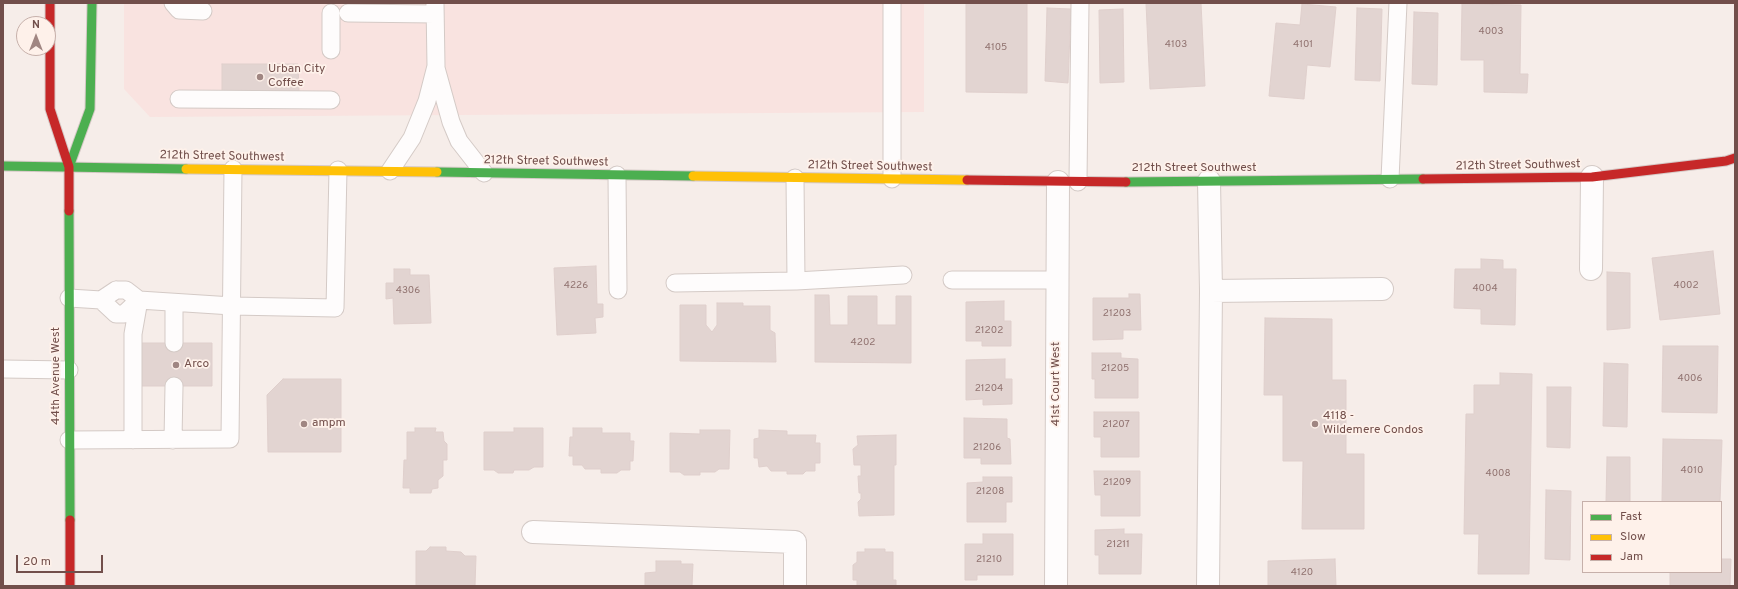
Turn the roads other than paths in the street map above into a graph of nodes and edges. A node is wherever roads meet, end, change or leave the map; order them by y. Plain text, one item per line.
1 (50, 3) edge
2 (92, 3) edge
3 (173, 3) edge
4 (892, 3) edge
5 (1080, 3) edge
6 (1398, 3) edge
7 (435, 9) edge
8 (202, 11) dead end
9 (331, 13) dead end
10 (348, 13) dead end
11 (331, 50) dead end
12 (436, 66) junction
13 (179, 99) dead end
14 (331, 100) dead end
15 (1735, 158) edge
16 (3, 166) edge
17 (69, 167) junction
18 (233, 169) junction
19 (338, 170) junction
20 (390, 172) junction
21 (484, 173) junction
22 (618, 175) junction
23 (1592, 177) junction
24 (795, 178) junction
25 (892, 179) junction
26 (1390, 179) junction
27 (1209, 181) junction
28 (1068, 182) junction
29 (1591, 269) dead end
30 (903, 274) dead end
31 (952, 280) dead end
32 (1057, 280) junction
33 (796, 281) junction
34 (676, 283) dead end
35 (1382, 288) dead end
36 (618, 290) dead end
37 (1211, 291) junction
38 (69, 298) junction
39 (101, 300) junction
40 (139, 300) junction
41 (174, 304) junction
42 (232, 306) junction
43 (174, 343) dead end
44 (3, 369) edge
45 (69, 370) junction
46 (174, 386) dead end
47 (69, 440) junction
48 (133, 440) junction
49 (173, 440) junction
50 (533, 532) dead end
51 (70, 586) edge
52 (795, 586) edge
53 (1056, 586) edge
54 (1208, 586) edge

1 - 17 main road, 44th Avenue West
2 - 17 main road, 44th Avenue West
3 - 8 lane
4 - 25 lane
5 - 28 lane
6 - 26 lane
7 - 10 lane
7 - 12 lane
9 - 11 lane
12 - 20 lane
12 - 21 lane
13 - 14 lane
15 - 23 main road, 212th Street Southwest
16 - 17 main road, 212th Street Southwest
17 - 18 main road, 212th Street Southwest
17 - 38 main road, 44th Avenue West
18 - 19 main road, 212th Street Southwest
18 - 42 lane
19 - 20 main road, 212th Street Southwest
19 - 42 lane
20 - 21 main road, 212th Street Southwest
21 - 22 main road, 212th Street Southwest
22 - 24 main road, 212th Street Southwest
22 - 36 lane
23 - 26 main road, 212th Street Southwest
23 - 29 street
24 - 25 main road, 212th Street Southwest
24 - 33 lane
25 - 28 main road, 212th Street Southwest
26 - 27 main road, 212th Street Southwest
27 - 28 main road, 212th Street Southwest
27 - 37 street
28 - 32 street, 41st Court West
30 - 33 lane
31 - 32 lane
32 - 53 street, 41st Court West
33 - 34 lane
35 - 37 street
37 - 54 street
38 - 39 lane
38 - 45 main road, 44th Avenue West
39 - 40 lane
39 - 40 lane
40 - 41 lane
40 - 48 lane
41 - 42 lane
41 - 43 lane
42 - 49 lane
44 - 45 lane
45 - 47 main road, 44th Avenue West
46 - 49 lane
47 - 48 lane
47 - 51 main road, 44th Avenue West
48 - 49 lane
50 - 52 street

